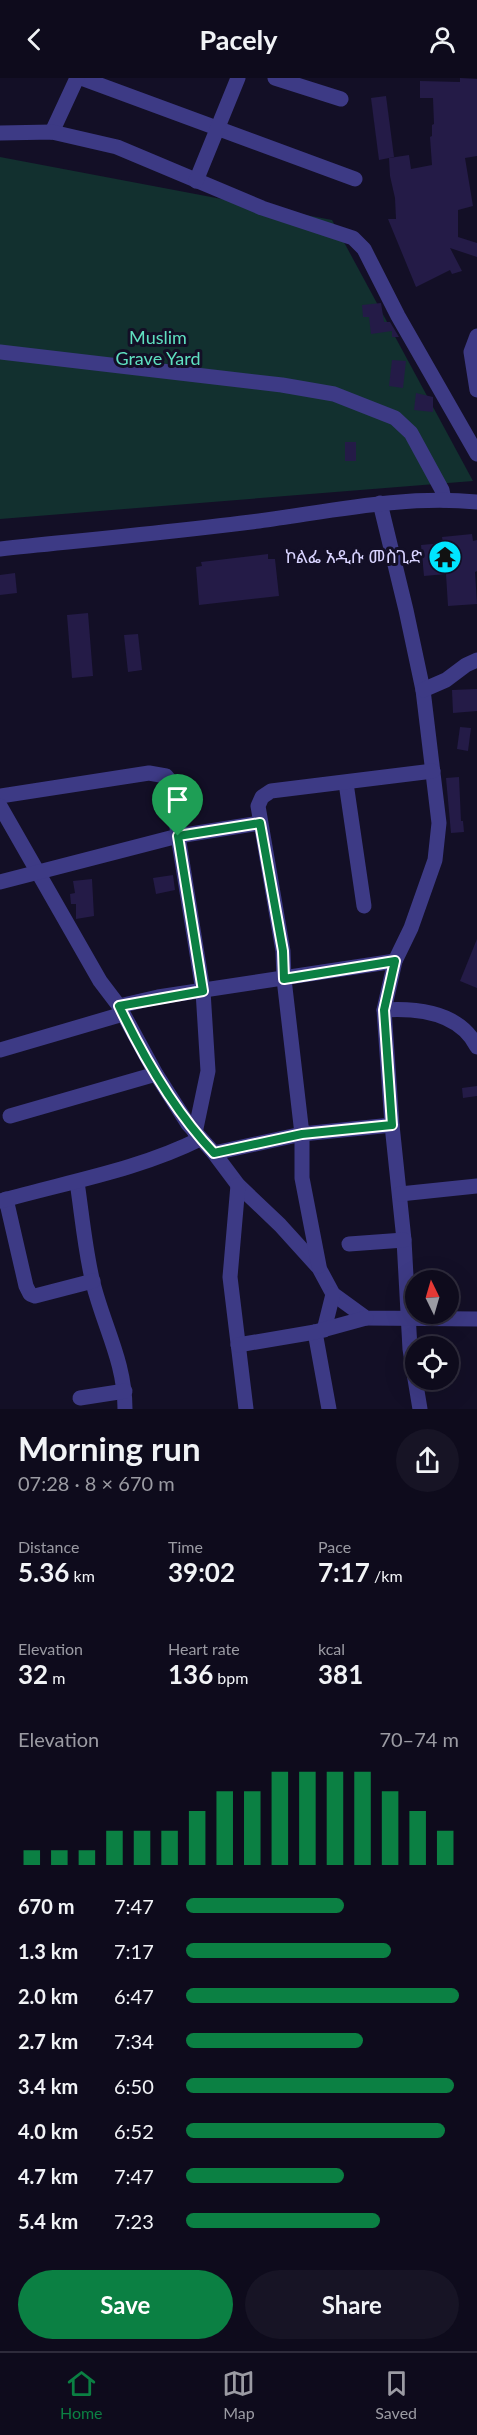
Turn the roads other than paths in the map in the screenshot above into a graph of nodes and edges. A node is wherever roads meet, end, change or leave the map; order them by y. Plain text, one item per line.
1 (79, 78) edge
2 (238, 78) edge
3 (275, 78) edge
4 (341, 99) dead end
5 (216, 128) junction
6 (52, 132) junction
7 (0, 133) edge
8 (355, 179) dead end
9 (196, 181) junction
10 (477, 336) edge
11 (0, 352) edge
12 (477, 390) edge
13 (477, 454) edge
14 (444, 500) junction
15 (477, 502) edge
16 (380, 503) junction
17 (0, 549) edge
18 (477, 660) edge
19 (423, 690) junction
20 (433, 771) junction
21 (346, 783) junction
22 (0, 796) edge
23 (0, 806) edge
24 (260, 823) junction
25 (178, 836) junction
26 (37, 871) junction
27 (0, 882) edge
28 (364, 906) dead end
29 (395, 961) junction
30 (284, 979) junction
31 (203, 991) junction
32 (121, 1010) junction
33 (384, 1010) junction
34 (477, 1047) edge
35 (0, 1050) edge
36 (156, 1074) junction
37 (10, 1116) dead end
38 (392, 1125) junction
39 (302, 1134) junction
40 (198, 1136) junction
41 (214, 1153) junction
42 (77, 1182) junction
43 (238, 1185) junction
44 (477, 1186) edge
45 (400, 1194) junction
46 (3, 1200) edge
47 (404, 1240) junction
48 (349, 1244) dead end
49 (319, 1269) junction
50 (406, 1270) edge
51 (93, 1281) junction
52 (333, 1294) junction
53 (366, 1318) junction
54 (459, 1319) edge
55 (477, 1319) edge
56 (405, 1320) edge
57 (408, 1324) edge
58 (319, 1331) junction
59 (238, 1345) junction
60 (125, 1391) junction
61 (80, 1398) dead end
62 (125, 1409) edge
63 (246, 1409) edge
64 (329, 1409) edge
65 (420, 1409) edge

1 - 5 street
1 - 6 street
2 - 5 street
3 - 4 street
5 - 8 street
5 - 9 street
6 - 7 street
6 - 9 street
9 - 13 street
10 - 12 street
11 - 14 street
14 - 15 street
14 - 16 street
16 - 17 street
16 - 19 street
18 - 19 street
19 - 20 street
20 - 21 street
20 - 29 street
21 - 24 street
21 - 28 street
22 - 25 street
23 - 26 street
24 - 25 street
24 - 30 street
25 - 26 street
25 - 31 street
26 - 27 street
26 - 32 street
29 - 30 street
29 - 33 street
30 - 31 street
30 - 39 street
31 - 32 street
31 - 40 street
32 - 35 street
32 - 36 street
33 - 34 street
33 - 38 street
36 - 37 street
36 - 40 street
38 - 39 street
38 - 45 street
39 - 41 street
39 - 49 street
40 - 41 street
40 - 42 street
41 - 43 street
42 - 46 street
42 - 51 street
43 - 49 street
43 - 59 street
44 - 45 street
45 - 47 street
46 - 51 street
47 - 48 street
47 - 50 street
49 - 52 street
51 - 60 street
52 - 53 street
52 - 58 street
53 - 56 street
53 - 58 street
54 - 55 street
57 - 65 street
58 - 59 street
58 - 64 street
59 - 63 street
60 - 61 street
60 - 62 street

